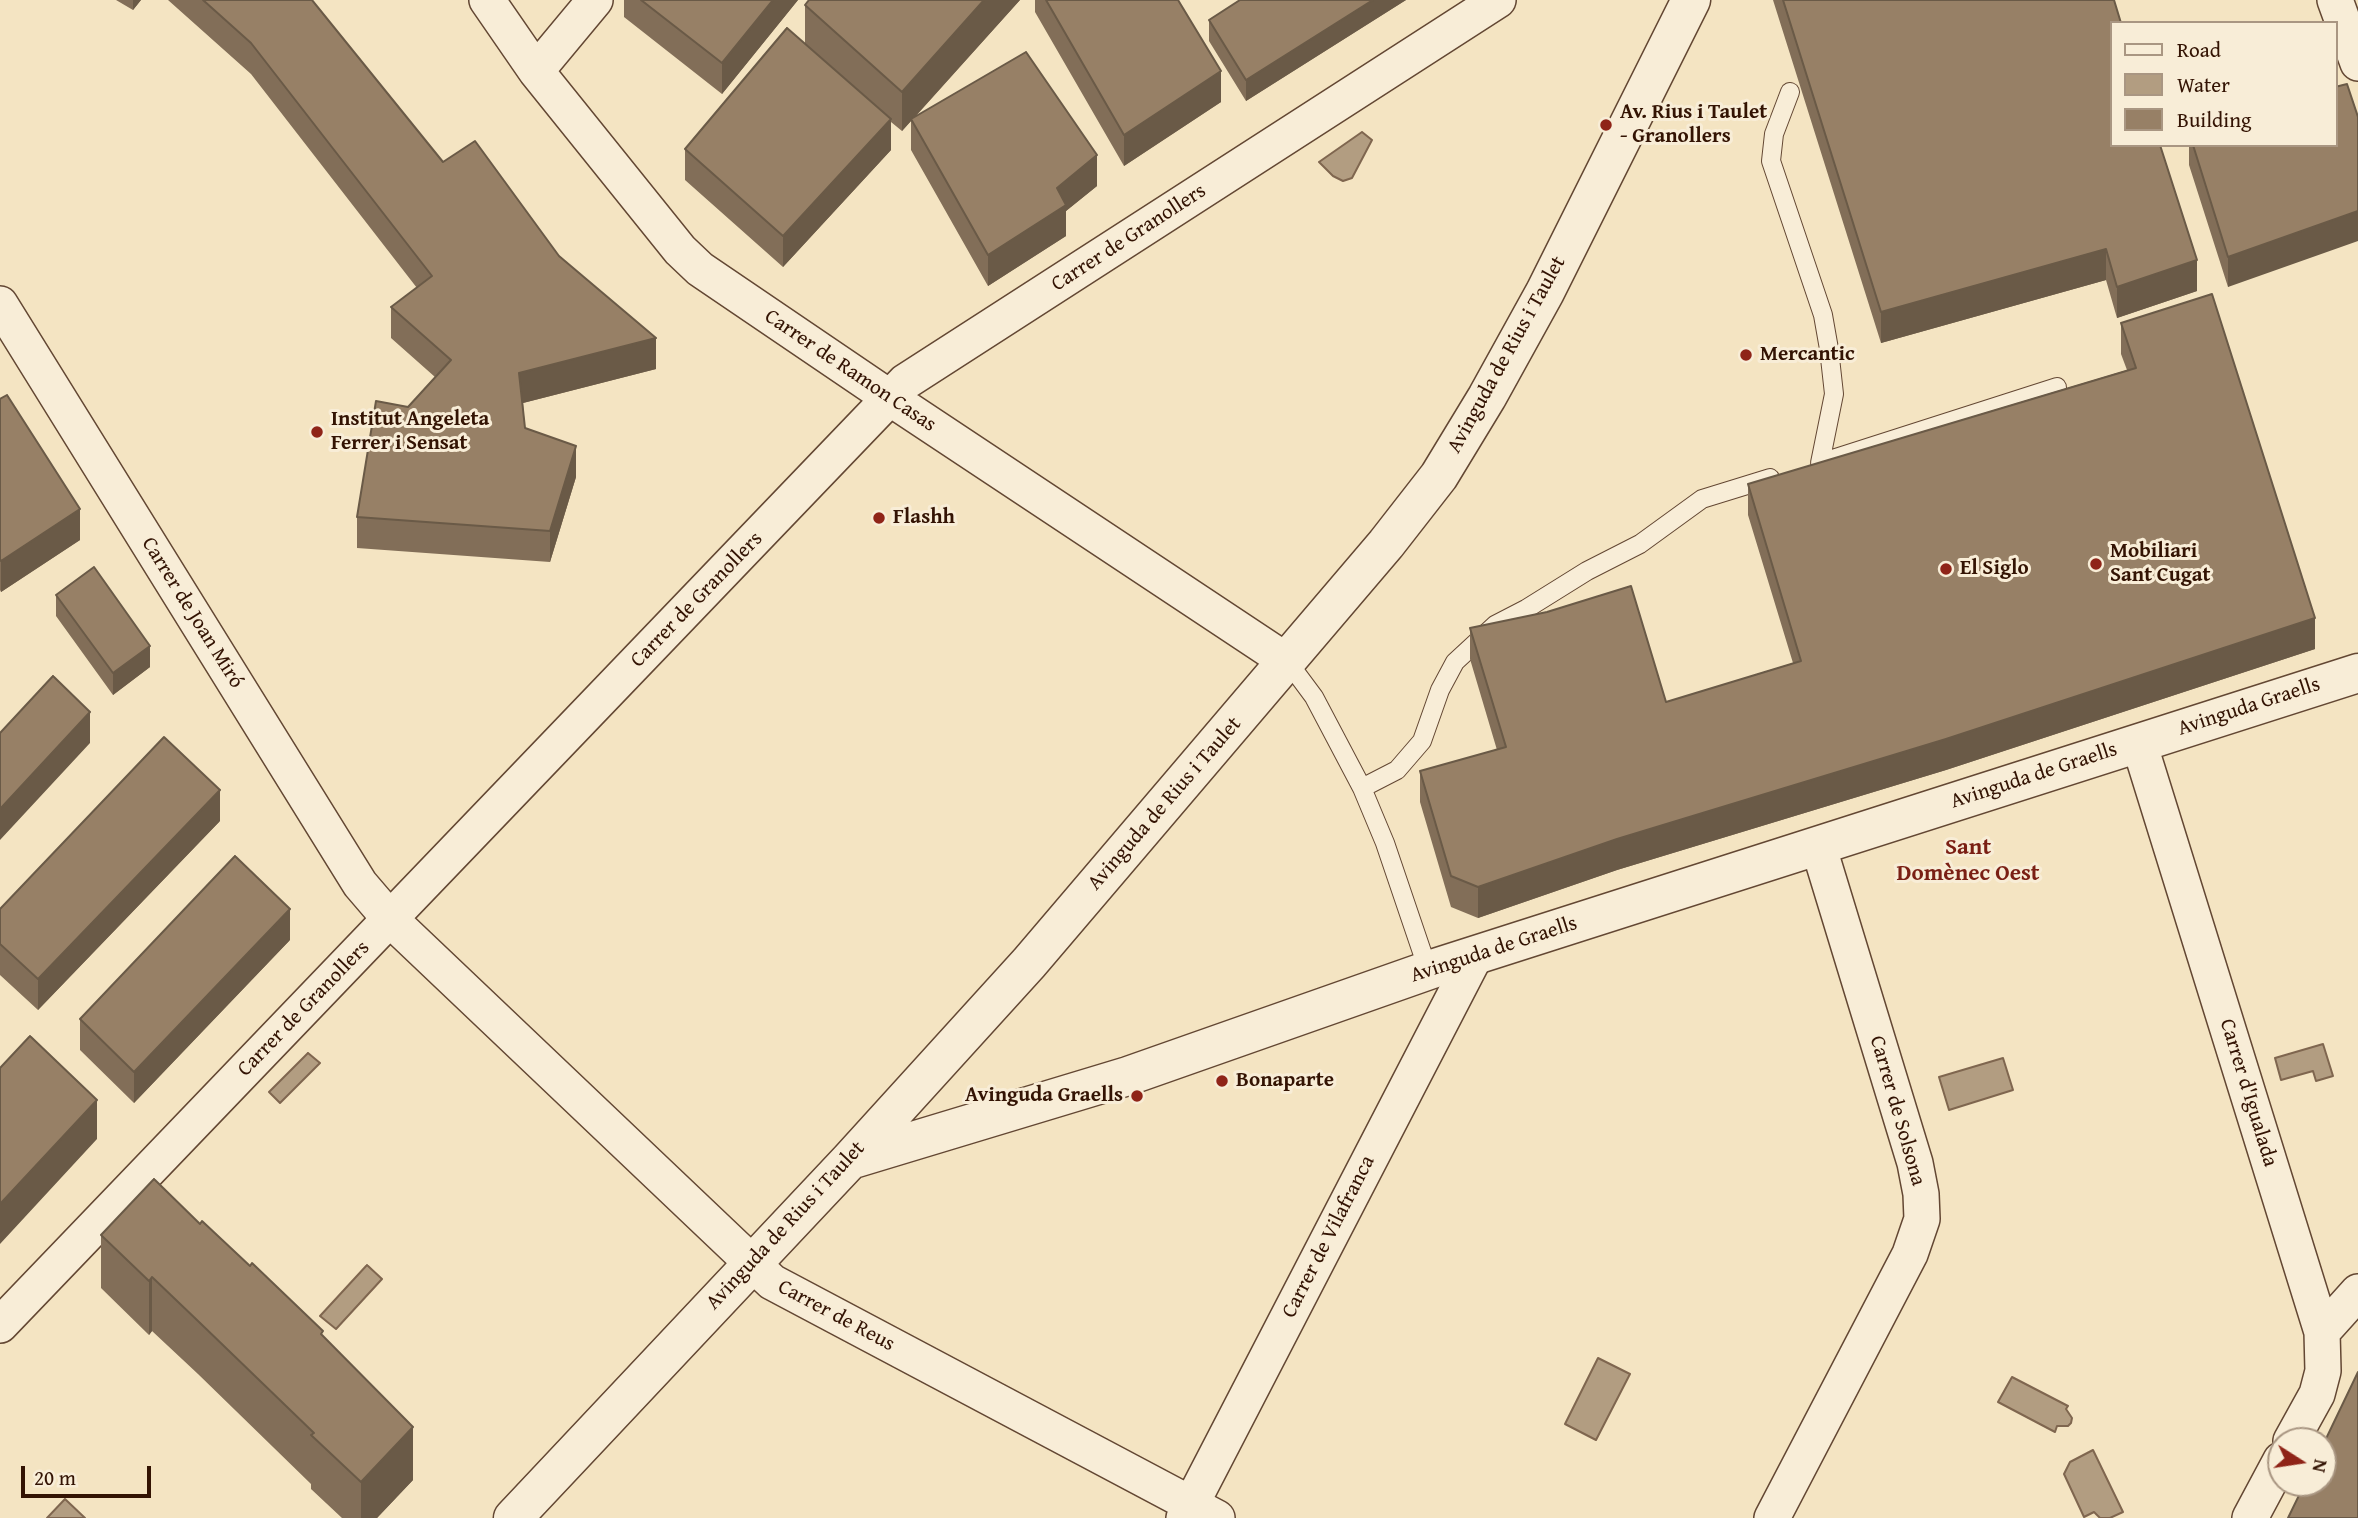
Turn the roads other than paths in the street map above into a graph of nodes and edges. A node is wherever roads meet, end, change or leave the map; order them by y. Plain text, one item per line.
1 (487, 0) edge
2 (595, 0) edge
3 (1498, 0) edge
4 (1691, 0) edge
5 (2335, 0) edge
6 (2358, 63) edge
7 (536, 71) junction
8 (1790, 92) dead end
9 (0, 304) edge
10 (2057, 387) dead end
11 (890, 398) junction
12 (1780, 475) edge
13 (1288, 662) junction
14 (2358, 673) edge
15 (2139, 743) junction
16 (1362, 788) junction
17 (1818, 845) junction
18 (390, 919) junction
19 (1475, 956) junction
20 (1435, 968) junction
21 (850, 1160) junction
22 (751, 1263) junction
23 (2358, 1292) edge
24 (0, 1325) edge
25 (2322, 1332) junction
26 (2299, 1427) edge
27 (2267, 1487) edge
28 (1197, 1513) edge
29 (513, 1518) edge
30 (1772, 1518) edge
31 (2250, 1518) edge

1 - 7 street, Carrer de Ramon Casas
2 - 7 street
3 - 11 street, Carrer de Granollers
4 - 13 street, Avinguda de Rius i Taulet
5 - 6 street
7 - 11 street, Carrer de Ramon Casas
8 - 10 lane
9 - 18 street, Carrer de Joan Miró
11 - 13 street, Carrer de Ramon Casas
11 - 18 street, Carrer de Granollers
12 - 16 lane
13 - 16 lane
13 - 21 street, Avinguda de Rius i Taulet
14 - 15 street, Avinguda Graells
15 - 17 street, Avinguda de Graells
15 - 25 street, Carrer d'Igualada
16 - 20 lane
17 - 19 street, Avinguda de Graells
17 - 30 street, Carrer de Solsona
18 - 22 street, Carrer de Reus
18 - 24 street, Carrer de Granollers
19 - 20 street, Avinguda de Graells
19 - 28 street, Carrer de Vilafranca
20 - 21 street, Avinguda de Graells
21 - 22 street, Avinguda de Rius i Taulet
22 - 28 street, Carrer de Reus
22 - 29 street, Avinguda de Rius i Taulet
23 - 25 street
25 - 26 street, Carrer d'Igualada
27 - 31 street

